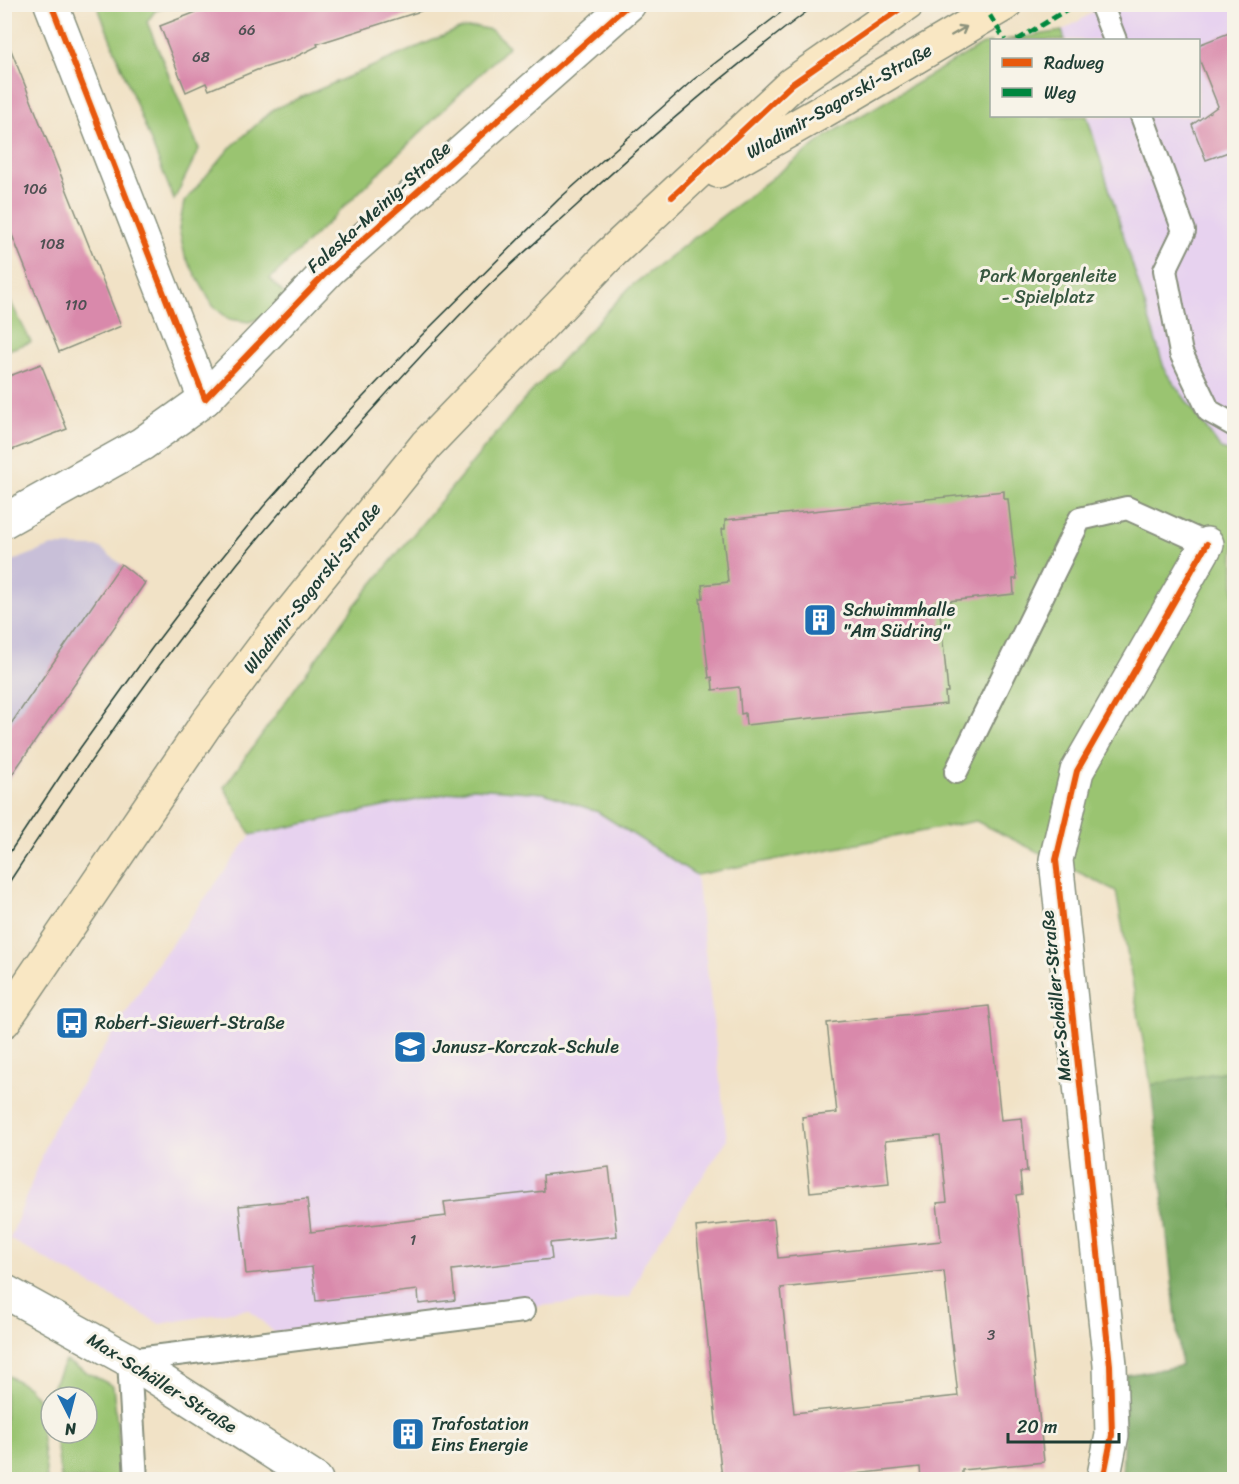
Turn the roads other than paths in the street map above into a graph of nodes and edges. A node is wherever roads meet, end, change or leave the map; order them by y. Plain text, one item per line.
1 (51, 4) edge
2 (907, 4) edge
3 (1005, 4) edge
4 (1101, 4) edge
5 (619, 8) edge
6 (1115, 39) edge
7 (1142, 117) edge
8 (672, 197) junction
9 (205, 399) junction
10 (1234, 425) edge
11 (4, 521) edge
12 (1208, 544) joint
13 (956, 772) dead end
14 (4, 1021) edge
15 (4, 1291) edge
16 (523, 1311) dead end
17 (129, 1360) junction
18 (136, 1479) edge
19 (316, 1479) edge
20 (1103, 1479) edge

1 - 9 street
2 - 8 main road, Wladimir-Sagorski-Straße
8 -> 3 main road, Wladimir-Sagorski-Straße
4 - 6 lane
5 - 9 street, Faleska-Meinig-Straße
7 - 10 lane
8 - 14 main road, Wladimir-Sagorski-Straße
9 - 11 street, Faleska-Meinig-Straße
12 - 13 lane
12 - 20 street, Max-Schäller-Straße
15 - 17 street, Max-Schäller-Straße
16 - 17 lane
17 - 18 lane
17 - 19 street, Max-Schäller-Straße

